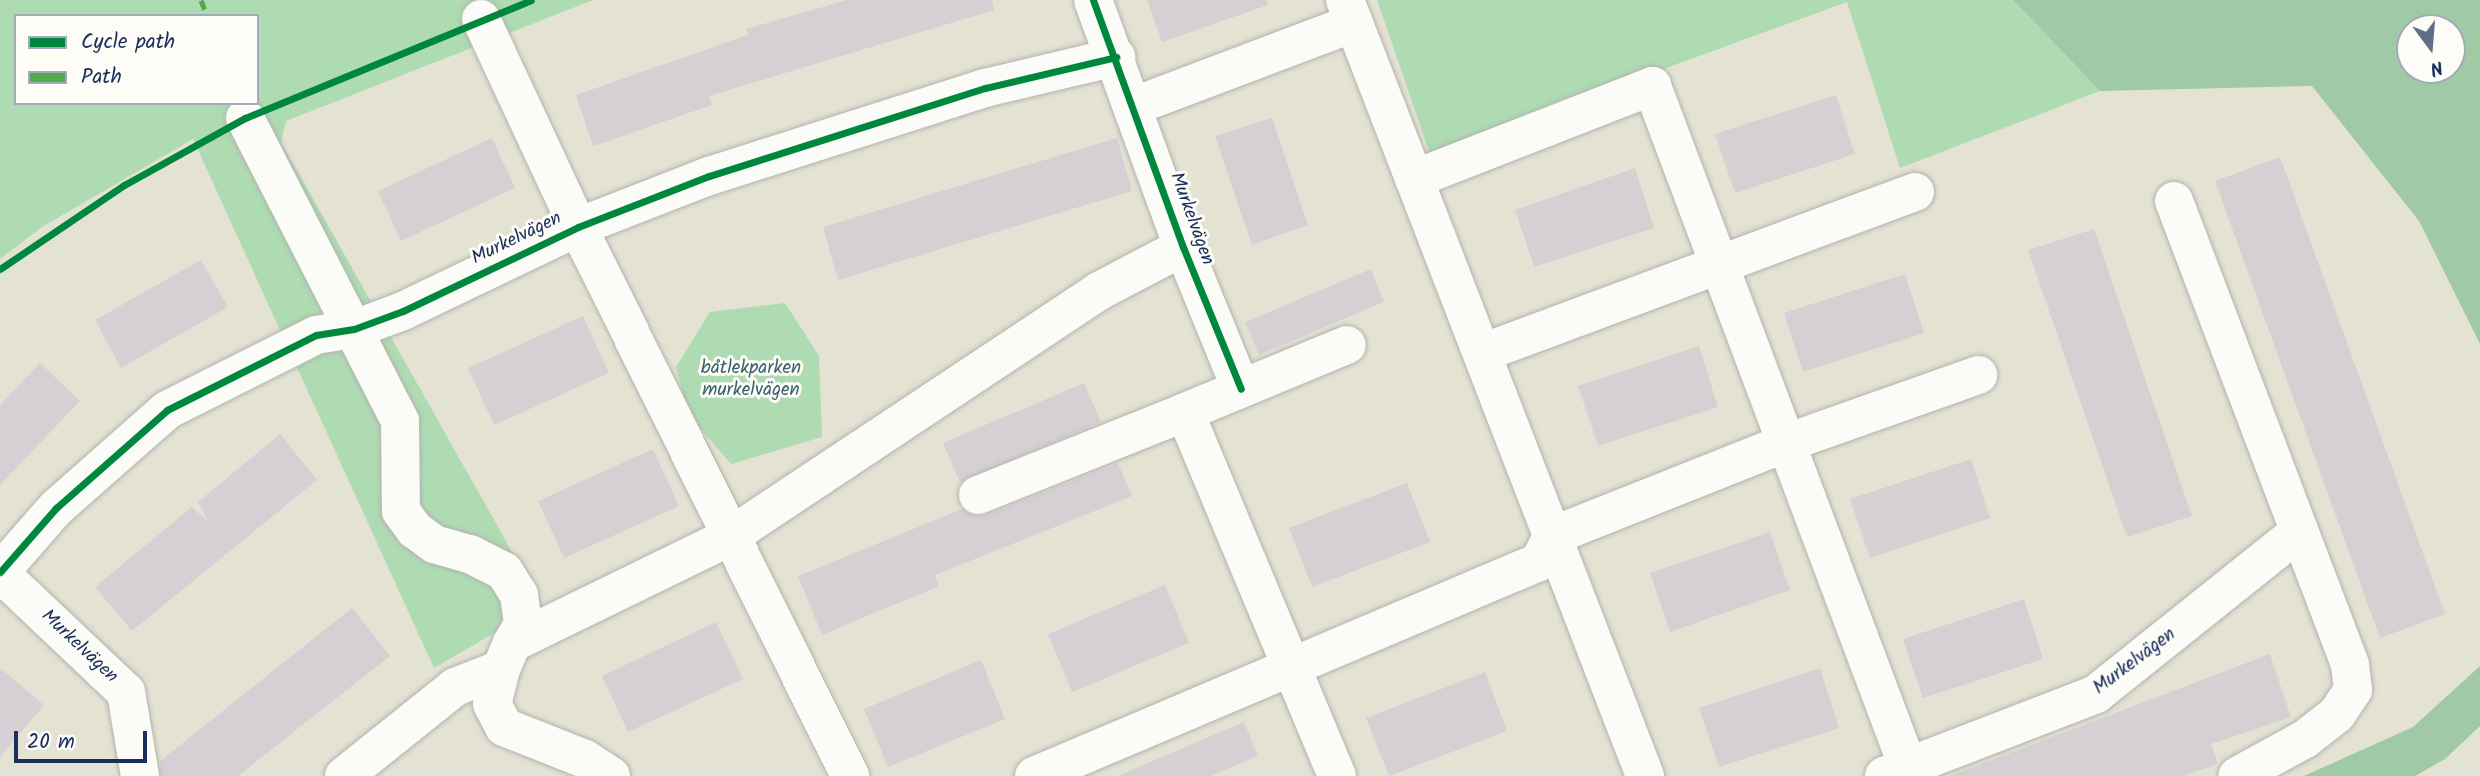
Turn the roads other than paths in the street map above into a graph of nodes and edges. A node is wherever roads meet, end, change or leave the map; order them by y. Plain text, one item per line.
1 (1093, 0) edge
2 (1350, 11) edge
3 (481, 19) dead end
4 (1116, 57) junction
5 (1134, 106) junction
6 (245, 118) dead end
7 (1414, 180) junction
8 (1915, 192) dead end
9 (2174, 201) dead end
10 (578, 227) junction
11 (1183, 247) junction
12 (1718, 264) junction
13 (354, 328) junction
14 (1347, 345) dead end
15 (1482, 354) junction
16 (1978, 375) dead end
17 (1241, 389) junction
18 (1185, 412) junction
19 (1786, 443) junction
20 (978, 495) dead end
21 (2299, 532) junction
22 (1552, 536) junction
23 (729, 537) junction
24 (0, 572) edge
25 (507, 656) junction
26 (1291, 668) junction
27 (1896, 771) edge
28 (139, 776) edge
29 (344, 776) edge
30 (611, 776) edge
31 (850, 776) edge
32 (1034, 776) edge
33 (1337, 776) edge
34 (1645, 776) edge
35 (2237, 776) edge

1 - 4 street, Murkelvägen
2 - 5 street
2 - 7 street
3 - 10 street, Murkelvägen
4 - 5 street, Murkelvägen
4 - 10 street, Murkelvägen
5 - 11 street, Murkelvägen
6 - 13 street
7 - 12 street, Murkelvägen
7 - 15 street
8 - 12 street
9 - 21 street
10 - 13 street, Murkelvägen
10 - 23 street, Murkelvägen
11 - 17 street, Murkelvägen
11 - 23 street, Murkelvägen
12 - 15 street
12 - 19 street, Murkelvägen
13 - 24 street, Murkelvägen
13 - 25 street
14 - 17 street
15 - 22 street
16 - 19 street
17 - 18 street
18 - 20 street
18 - 26 street
19 - 22 street
19 - 27 street, Murkelvägen
21 - 27 street, Murkelvägen
21 - 35 street
22 - 26 street
22 - 34 street
23 - 25 street, Murkelvägen
23 - 31 street, Murkelvägen
24 - 28 street, Murkelvägen
25 - 29 street, Murkelvägen
25 - 30 street
26 - 32 street
26 - 33 street

